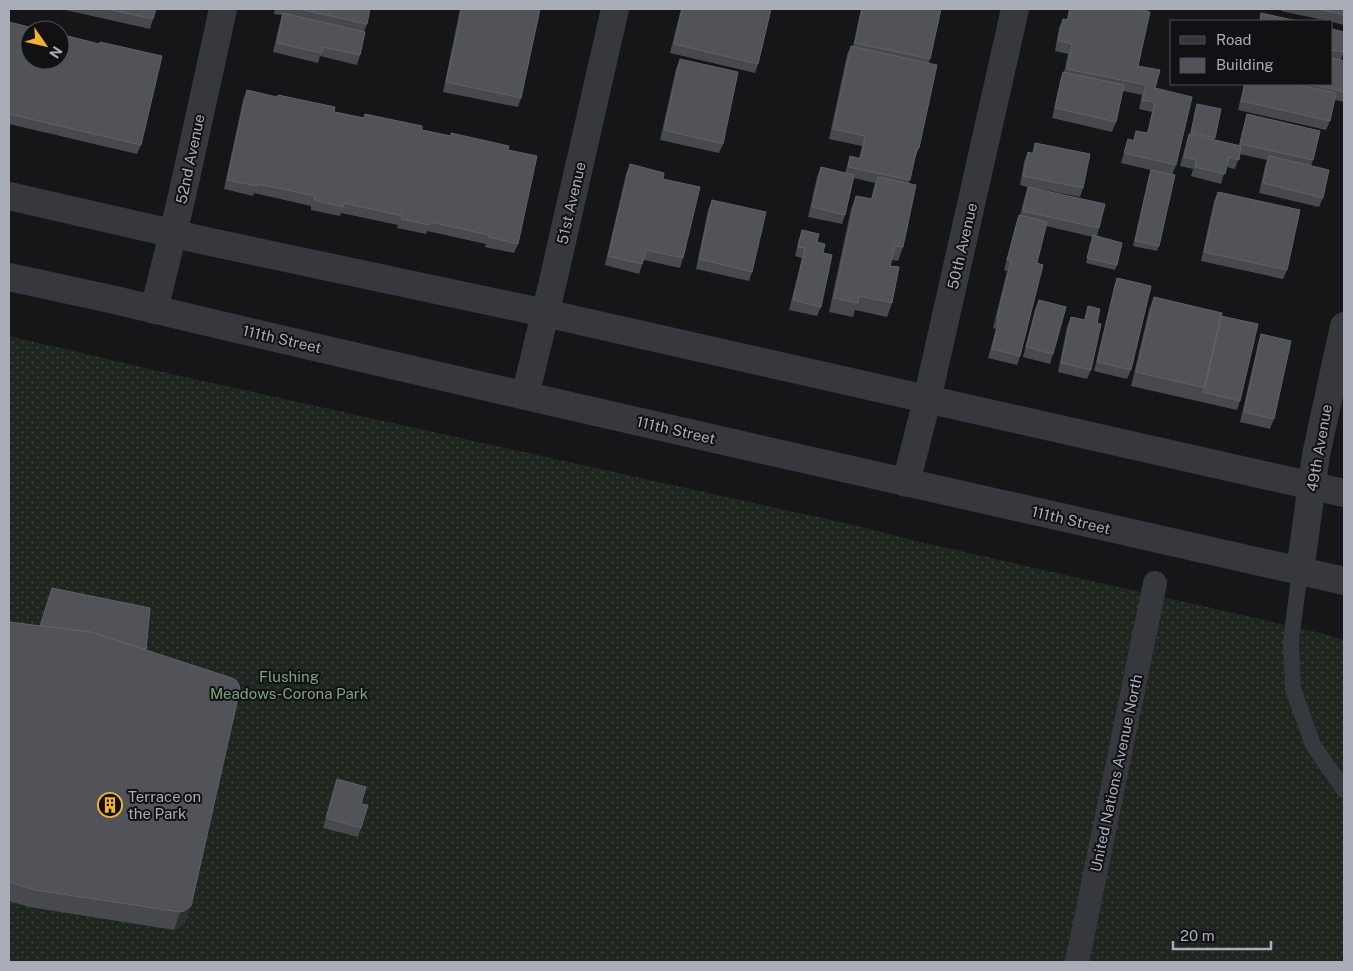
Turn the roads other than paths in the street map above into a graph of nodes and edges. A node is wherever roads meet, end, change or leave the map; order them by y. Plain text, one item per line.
1 (223, 9) edge
2 (614, 9) edge
3 (1015, 9) edge
4 (9, 196) edge
5 (173, 234) junction
6 (9, 277) edge
7 (154, 310) junction
8 (545, 313) junction
9 (1344, 326) edge
10 (525, 396) junction
11 (927, 400) junction
12 (906, 483) junction
13 (1312, 486) junction
14 (1344, 493) edge
15 (1300, 571) junction
16 (1344, 582) edge
17 (1155, 583) dead end
18 (1344, 790) edge
19 (1078, 962) edge

1 - 5 street, 52nd Avenue
2 - 8 street, 51st Avenue
3 - 11 street, 50th Avenue
4 - 5 street
5 - 7 street, 52nd Avenue
5 - 8 street
6 - 7 street, 111th Street
7 - 10 street, 111th Street
8 - 10 street, 51st Avenue
8 - 11 street
9 - 13 street, 49th Avenue
10 - 12 street, 111th Street
11 - 12 street, 50th Avenue
11 - 13 street
12 - 15 street, 111th Street
13 - 14 street
13 - 15 street, 49th Avenue
15 - 16 street, 111th Street
15 - 18 lane
17 - 19 street, United Nations Avenue North

